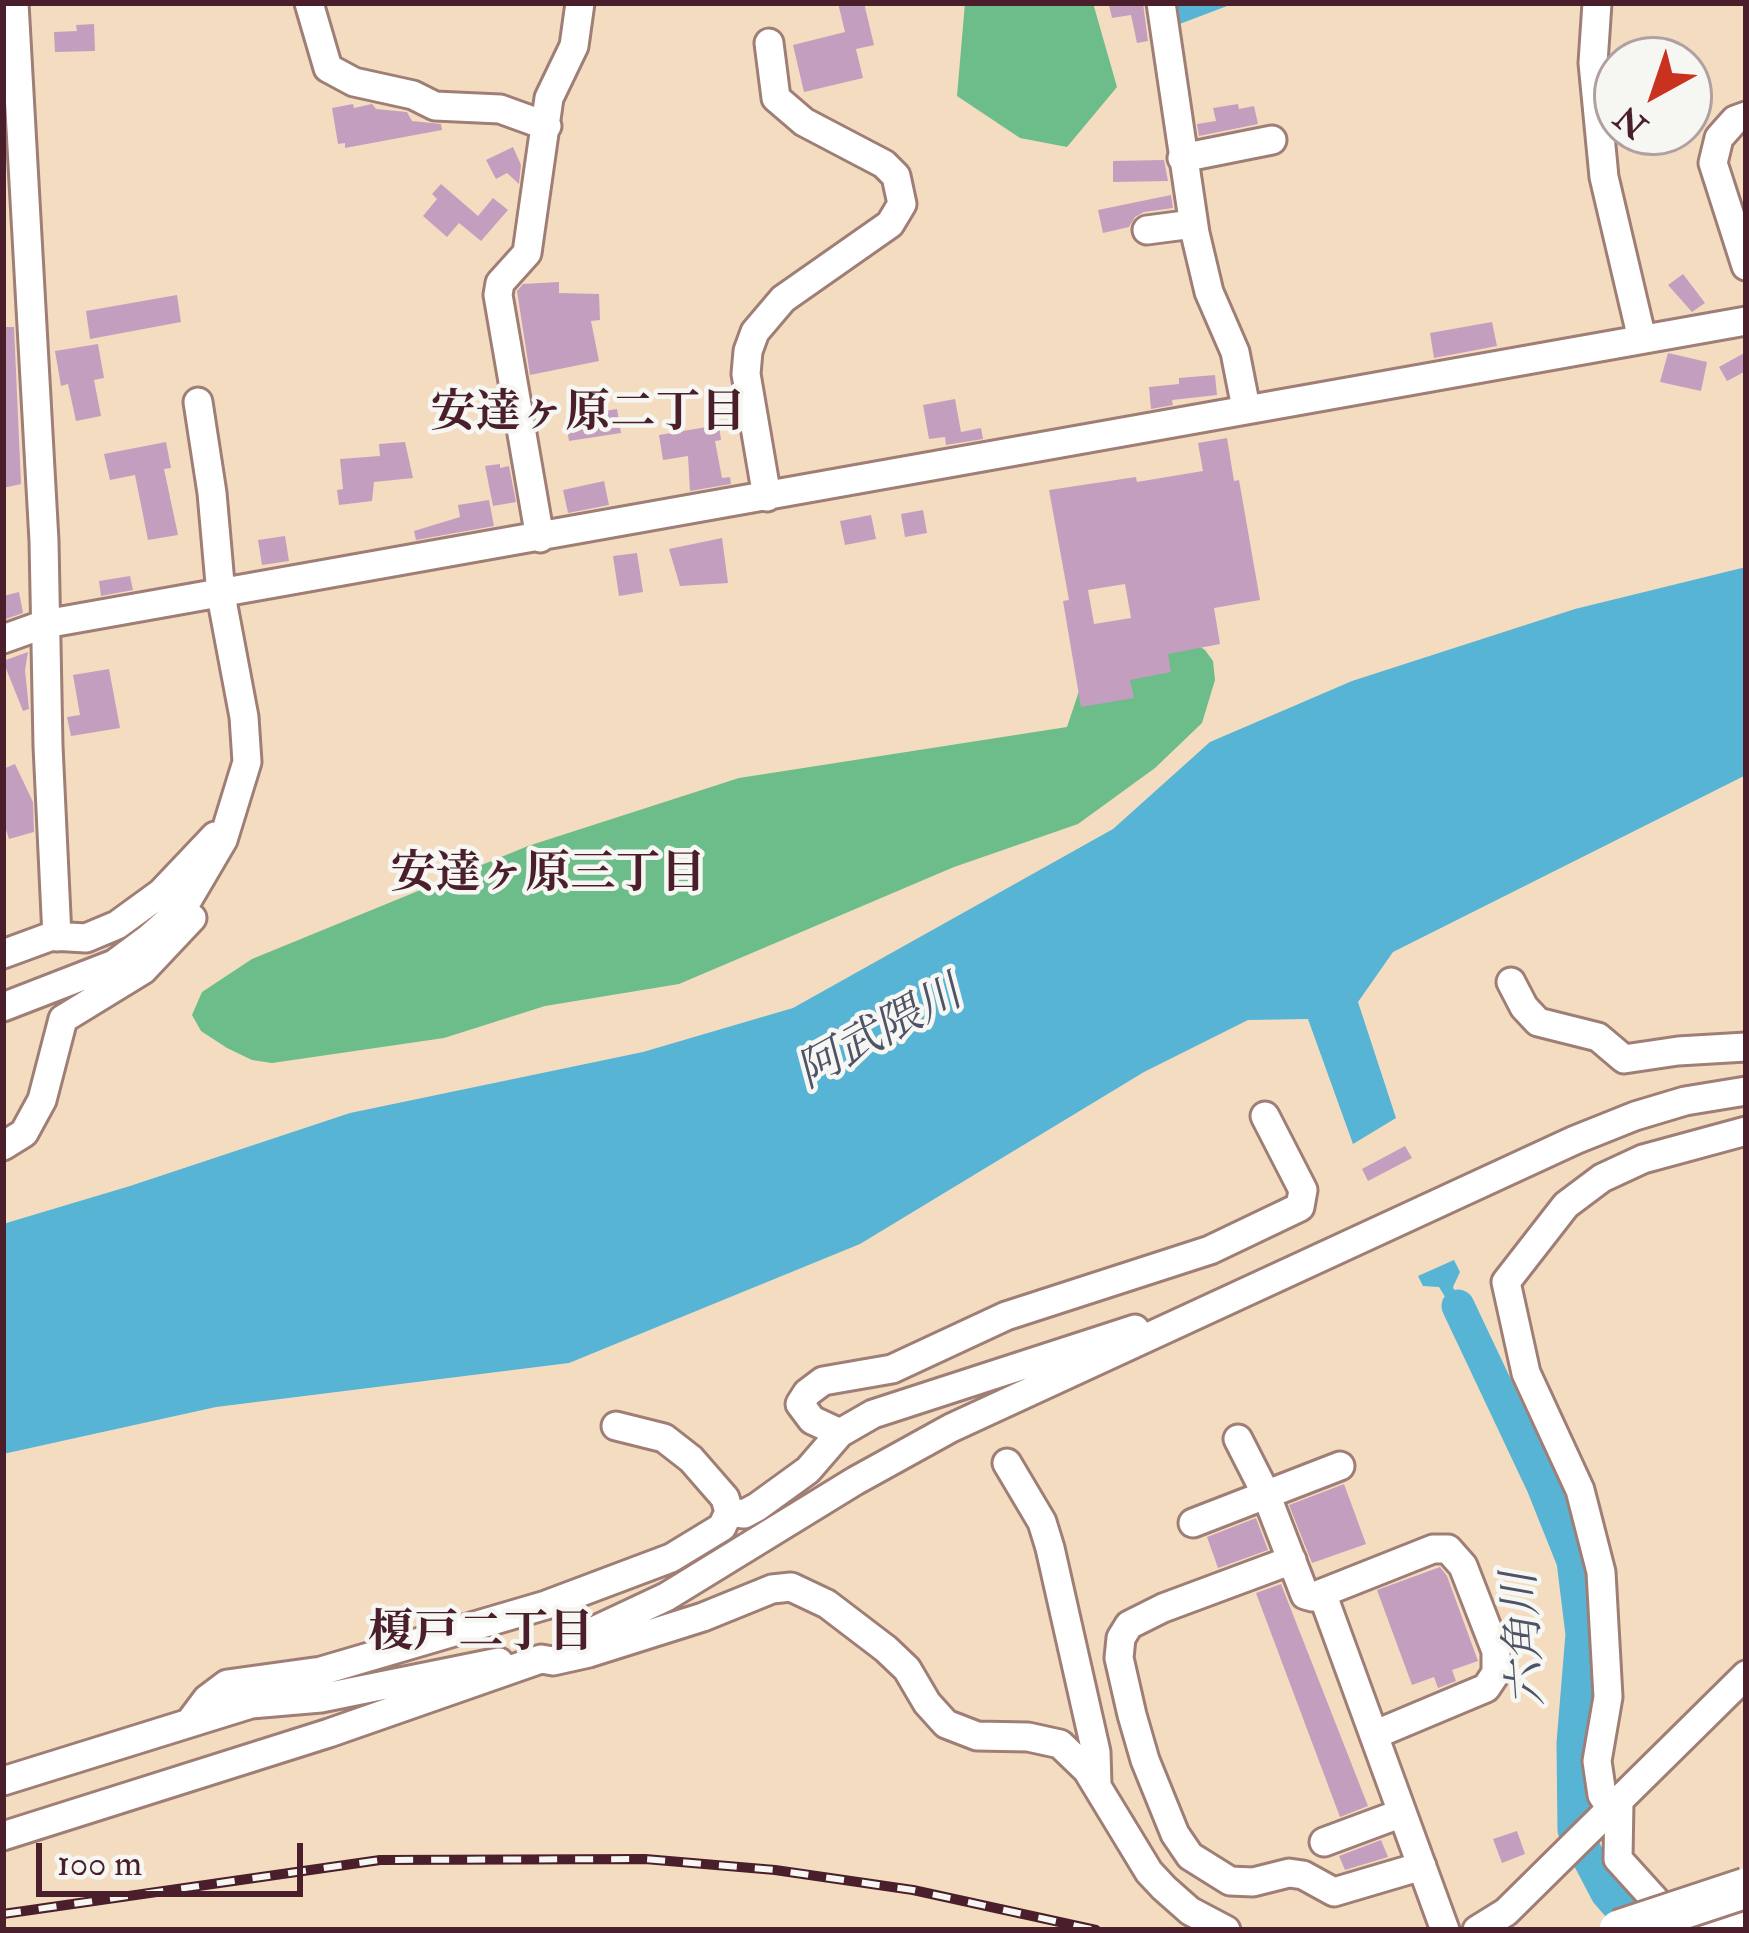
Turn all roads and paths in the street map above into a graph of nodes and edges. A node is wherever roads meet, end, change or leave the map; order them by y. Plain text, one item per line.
1 (309, 3) edge
2 (580, 3) edge
3 (1161, 3) edge
4 (1597, 3) edge
5 (10, 4) edge
6 (769, 43) dead end
7 (1746, 116) edge
8 (547, 126) junction
9 (1272, 140) dead end
10 (1182, 158) junction
11 (1193, 224) junction
12 (1147, 230) dead end
13 (15, 254) edge
14 (1746, 266) edge
15 (1746, 321) edge
16 (1642, 339) junction
17 (198, 402) dead end
18 (1246, 408) junction
19 (767, 497) junction
20 (540, 538) junction
21 (221, 595) junction
22 (45, 624) junction
23 (3, 639) edge
24 (223, 840) junction
25 (57, 937) junction
26 (3, 954) edge
27 (1511, 982) dead end
28 (3, 1006) edge
29 (1746, 1048) edge
30 (1746, 1091) edge
31 (1265, 1116) dead end
32 (1746, 1131) edge
33 (3, 1146) edge
34 (1156, 1335) junction
35 (616, 1426) dead end
36 (840, 1433) junction
37 (1238, 1439) dead end
38 (1007, 1463) dead end
39 (1340, 1466) dead end
40 (1266, 1494) junction
41 (729, 1512) junction
42 (1192, 1523) dead end
43 (1292, 1560) junction
44 (1322, 1593) junction
45 (528, 1662) junction
46 (1746, 1675) edge
47 (189, 1723) junction
48 (1374, 1735) junction
49 (3, 1781) edge
50 (1097, 1785) junction
51 (1611, 1808) junction
52 (1402, 1813) junction
53 (3, 1836) edge
54 (1324, 1842) dead end
55 (1422, 1866) junction
56 (1212, 1873) junction
57 (1746, 1888) edge
58 (1746, 1914) edge
59 (1229, 1930) edge
60 (1445, 1930) edge
61 (1477, 1930) edge
62 (1619, 1930) edge
63 (1683, 1930) edge
64 (1696, 1930) edge

1 - 8 street
2 - 8 street
3 - 10 street
4 - 16 street
5 - 13 street
6 - 19 street
7 - 14 street
8 - 20 street
9 - 10 street
10 - 11 street
11 - 12 street
11 - 18 street
13 - 22 street
15 - 16 street
16 - 18 street
17 - 21 street
18 - 19 street
19 - 20 street
20 - 21 street
21 - 22 street
21 - 24 street
22 - 23 street
22 - 25 street
24 - 25 street
24 - 28 street
24 - 33 street
25 - 26 street
27 - 29 street
30 - 34 street
31 - 36 street
32 - 51 street
34 - 36 street
34 - 45 street
35 - 41 street
36 - 41 street
37 - 40 street
38 - 50 street
39 - 40 street
40 - 42 street
40 - 43 street
41 - 47 street
43 - 44 street
43 - 56 street
44 - 48 street
44 - 48 street
45 - 47 street
45 - 50 street
45 - 53 street
46 - 51 street
47 - 49 street
48 - 52 street
50 - 59 street
51 - 61 street
51 - 63 street
52 - 54 street
52 - 55 street
55 - 56 street
55 - 60 street
56 - 59 street
57 - 62 highway, bridge
58 - 64 highway

